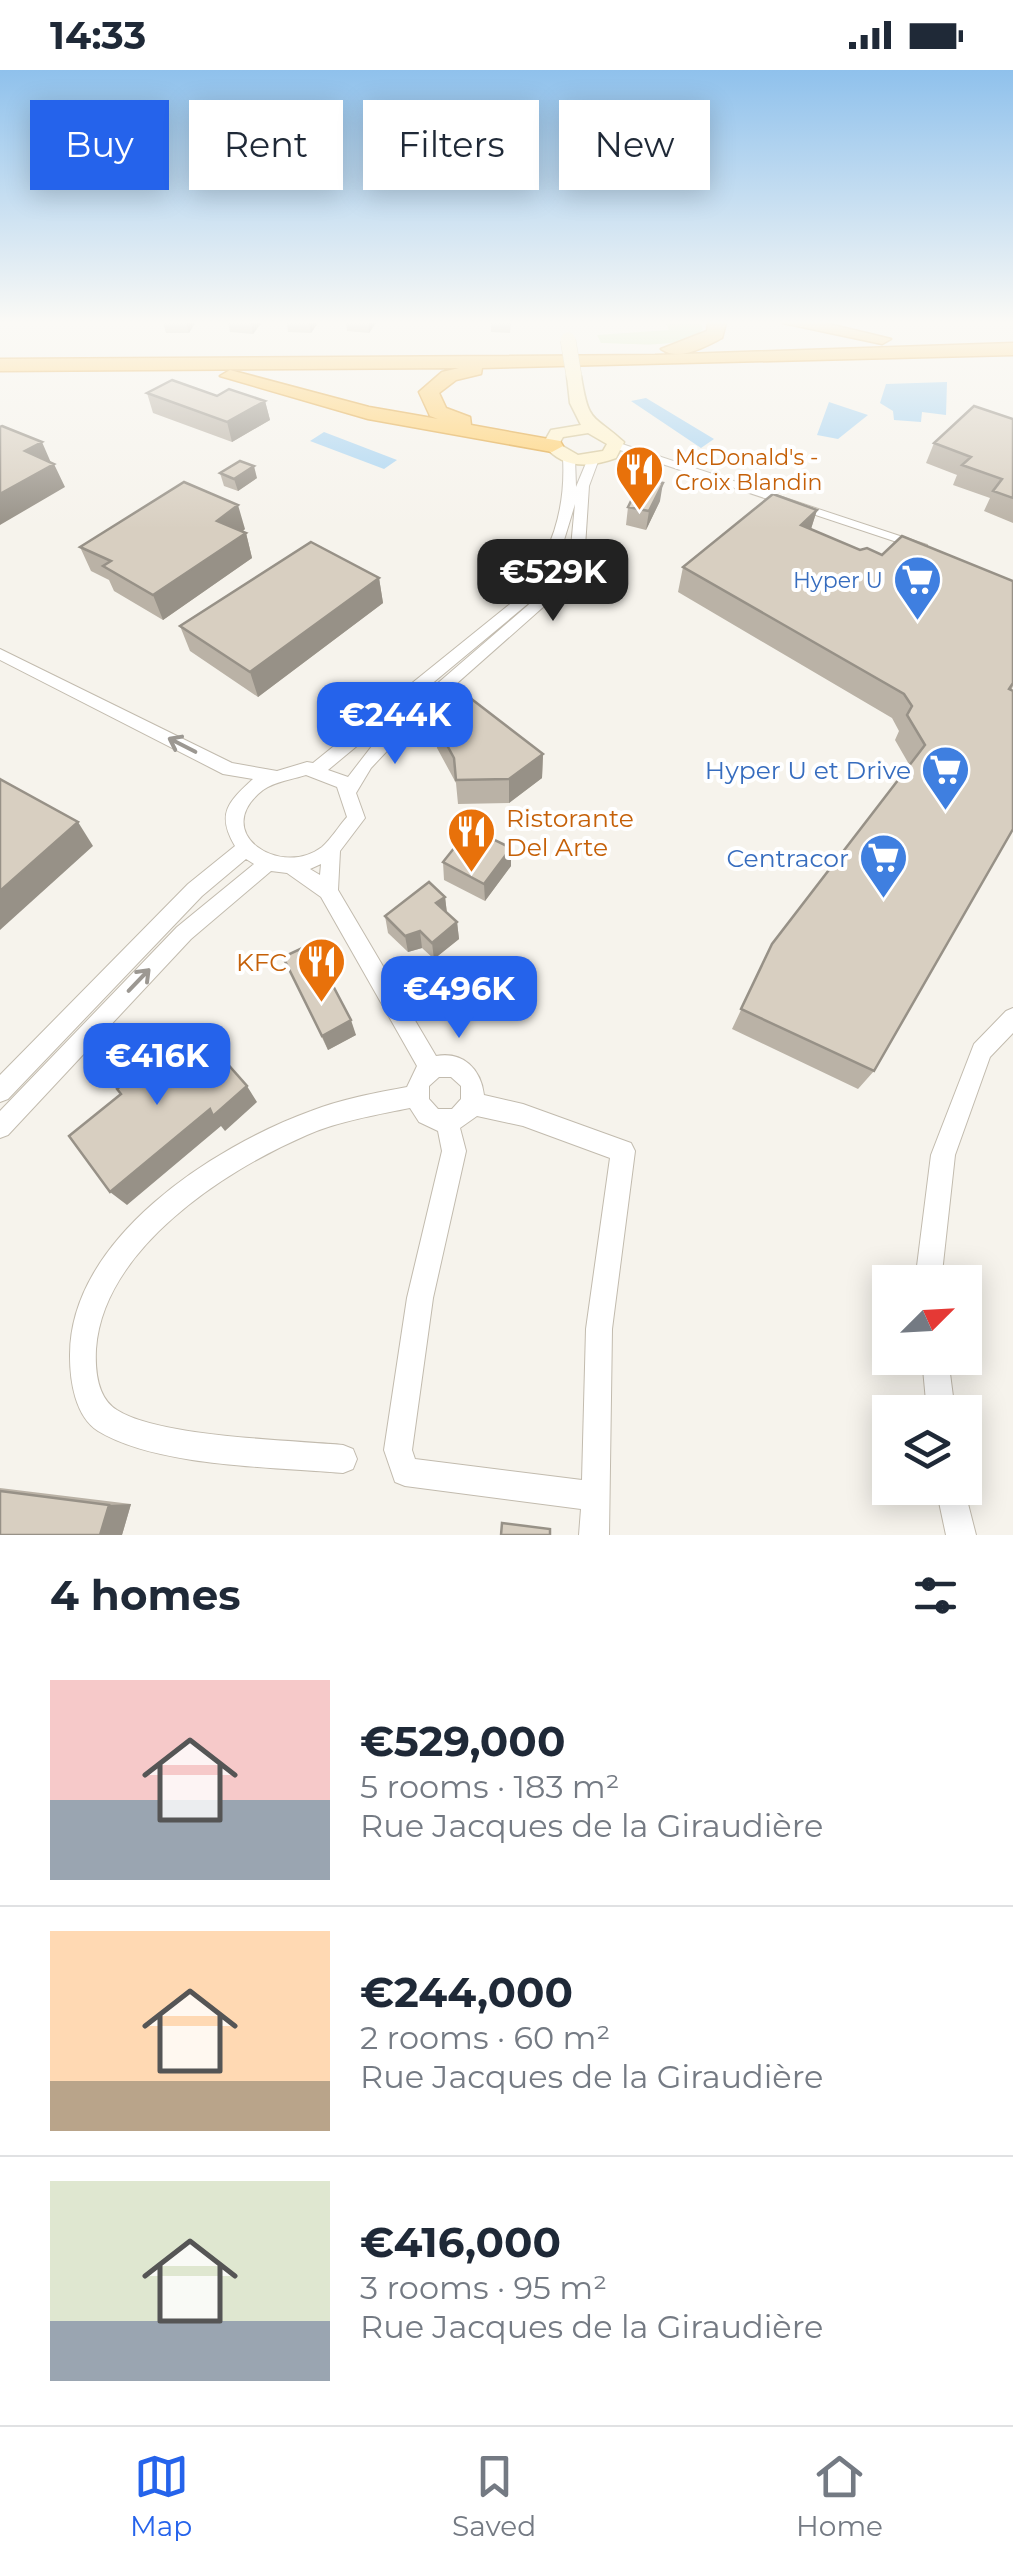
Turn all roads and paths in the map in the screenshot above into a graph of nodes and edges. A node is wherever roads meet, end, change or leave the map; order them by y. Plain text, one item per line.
1 (289, 391) edge
2 (430, 391) edge
3 (576, 391) edge
4 (578, 403) junction
5 (591, 428) junction
6 (561, 441) junction
7 (605, 454) junction
8 (930, 548) edge
9 (0, 654) edge
10 (315, 770) junction
11 (273, 776) junction
12 (348, 790) junction
13 (332, 850) junction
14 (242, 851) junction
15 (279, 864) junction
16 (328, 892) junction
17 (1013, 1018) edge
18 (431, 1069) junction
19 (0, 1091) edge
20 (416, 1096) junction
21 (471, 1103) junction
22 (446, 1121) junction
23 (0, 1126) edge
24 (930, 1265) edge
25 (343, 1459) dead end
26 (596, 1496) junction
27 (954, 1505) edge
28 (594, 1535) edge
29 (961, 1535) edge

1 - 6 highway
2 - 6 highway
3 - 4 street, bridge
4 - 5 street
4 - 6 street
5 - 6 street
5 - 7 street
6 - 7 street
6 - 10 street
7 - 8 street
7 - 12 street
11 -> 9 street
10 - 11 street
10 - 12 street
11 - 14 street
12 - 13 street
13 - 15 street
13 - 16 street
14 - 15 street
14 - 19 street
15 - 16 street
23 -> 15 street
16 - 18 street
17 - 24 street
18 - 20 street
18 - 21 street
20 - 22 street
20 - 25 street
21 - 22 street
21 - 26 street
22 - 26 street
26 - 28 street
27 - 29 street

